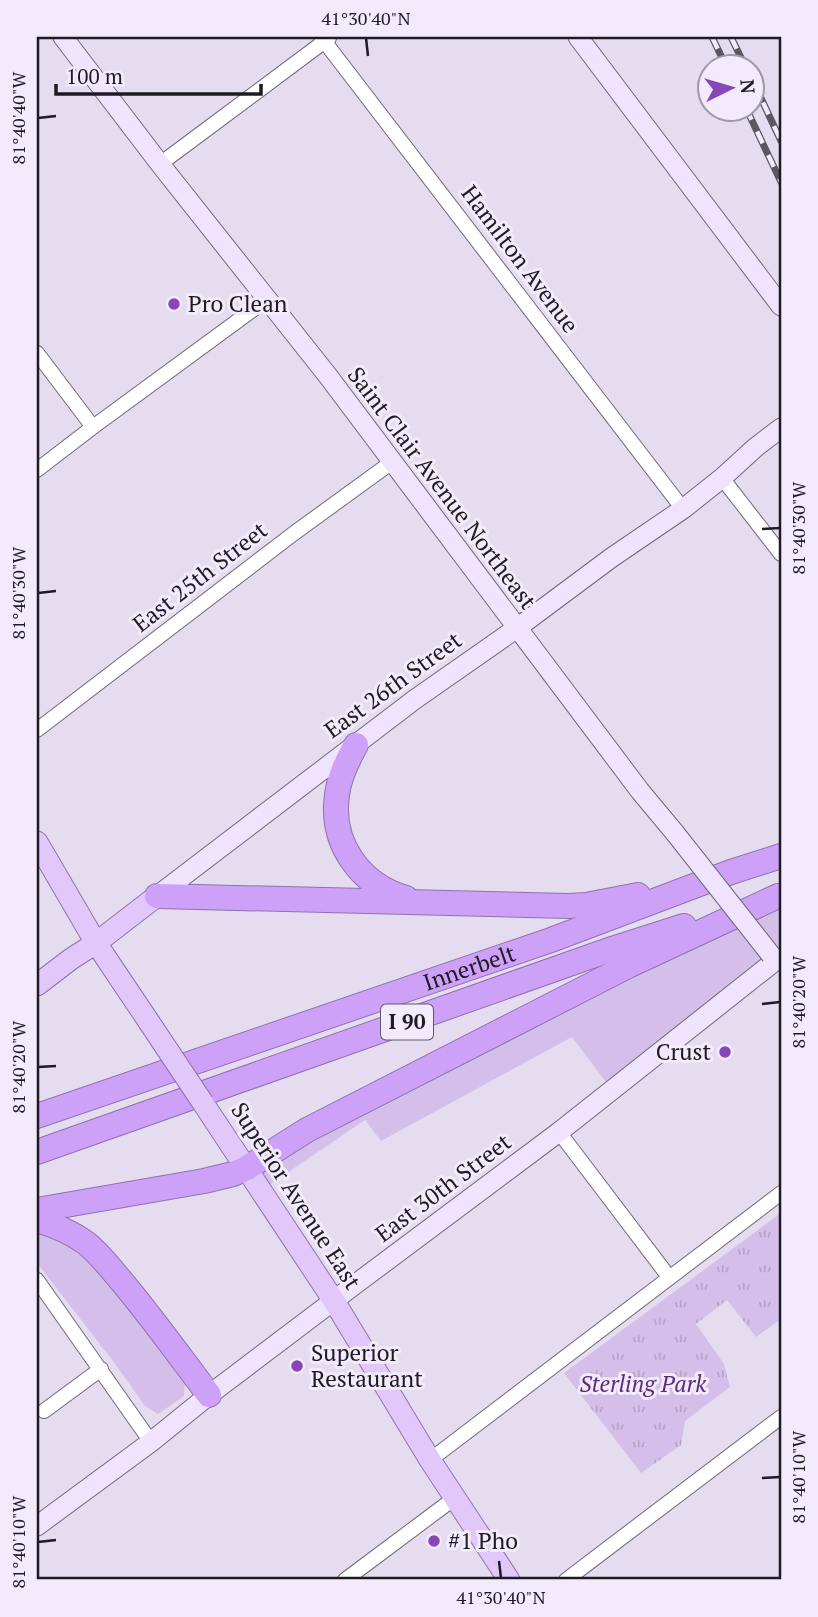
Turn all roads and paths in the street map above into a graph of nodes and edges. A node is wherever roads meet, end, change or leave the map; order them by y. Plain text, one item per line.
1 (63, 37) edge
2 (578, 37) edge
3 (325, 38) edge
4 (160, 164) junction
5 (266, 300) junction
6 (781, 306) edge
7 (37, 353) edge
8 (93, 427) junction
9 (781, 428) edge
10 (392, 462) junction
11 (37, 470) edge
12 (722, 478) junction
13 (683, 509) junction
14 (781, 554) edge
15 (517, 628) junction
16 (37, 730) edge
17 (356, 745) junction
18 (37, 842) edge
19 (781, 856) edge
20 (731, 872) junction
21 (157, 895) junction
22 (779, 895) edge
23 (423, 903) junction
24 (96, 943) junction
25 (776, 962) edge
26 (37, 985) edge
27 (37, 1116) edge
28 (559, 1132) junction
29 (37, 1152) edge
30 (247, 1168) junction
31 (781, 1193) edge
32 (37, 1210) edge
33 (37, 1220) edge
34 (669, 1277) junction
35 (37, 1280) edge
36 (334, 1301) junction
37 (101, 1369) junction
38 (209, 1395) junction
39 (44, 1411) dead end
40 (780, 1419) edge
41 (152, 1442) junction
42 (430, 1460) junction
43 (456, 1497) junction
44 (37, 1526) edge
45 (345, 1580) edge
46 (509, 1580) edge
47 (566, 1580) edge

1 - 4 main road, Saint Clair Avenue Northeast
2 - 6 main road
3 - 4 street
3 - 13 street, Hamilton Avenue
4 - 5 main road, Saint Clair Avenue Northeast
5 - 8 street
5 - 10 main road, Saint Clair Avenue Northeast
7 - 8 street
8 - 11 street
9 - 12 main road, East 26th Street
10 - 15 main road, Saint Clair Avenue Northeast
10 - 16 street, East 25th Street
12 - 13 main road, East 26th Street
12 - 14 street
13 - 15 main road, East 26th Street
15 - 17 main road, East 26th Street
15 - 25 main road, Saint Clair Avenue Northeast, bridge
17 - 21 main road, East 26th Street
17 - 23 highway
18 - 24 main road, Superior Avenue East
19 - 20 highway, Innerbelt / I 90
20 - 23 highway
20 - 27 highway, Innerbelt / I 90
21 - 23 highway
21 - 24 main road, East 26th Street
22 - 29 highway, Innerbelt / I 90
22 - 30 highway
24 - 26 main road, East 26th Street
24 - 30 main road, Superior Avenue East, bridge
25 - 28 main road, East 30th Street
28 - 34 street
28 - 36 main road, East 30th Street
30 - 32 highway
30 - 36 main road, Superior Avenue East
31 - 34 street
33 - 38 highway
34 - 42 street
35 - 37 street
36 - 38 main road, East 30th Street
36 - 42 main road, Superior Avenue East
37 - 39 street
37 - 41 street
38 - 41 main road, East 30th Street
40 - 47 street
41 - 44 main road, East 30th Street
42 - 43 main road, Superior Avenue East
43 - 45 street
43 - 46 main road, Superior Avenue East

